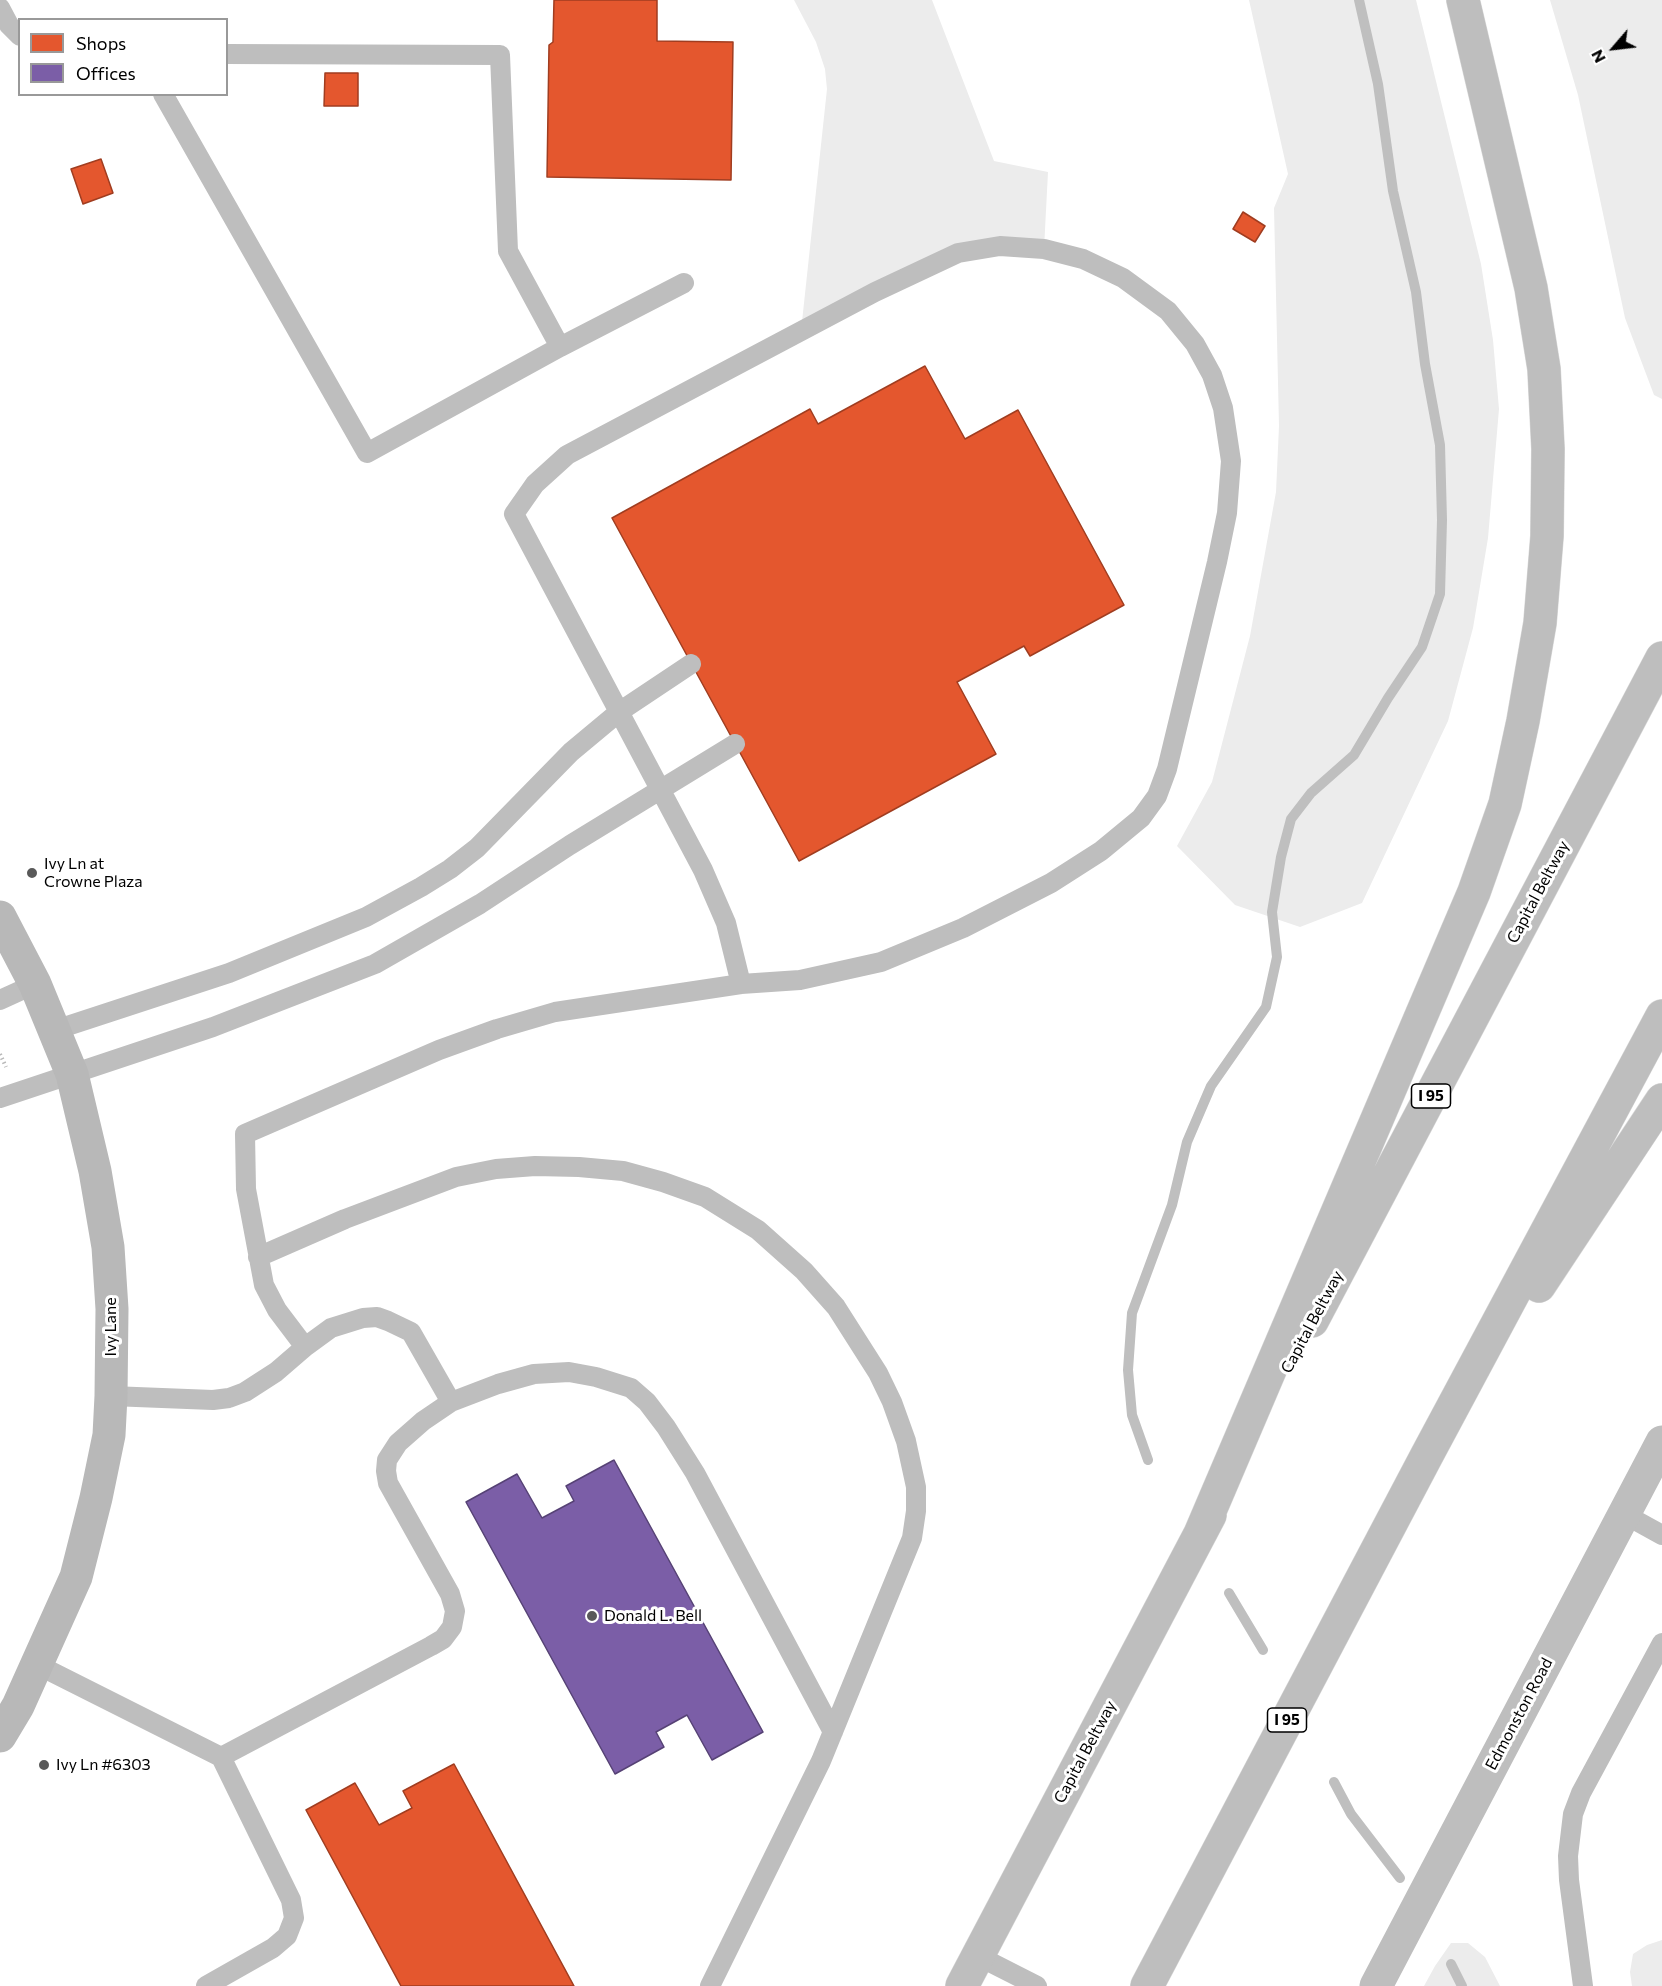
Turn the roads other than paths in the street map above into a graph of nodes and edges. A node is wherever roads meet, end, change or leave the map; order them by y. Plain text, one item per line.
1 (1463, 0) edge
2 (0, 8) edge
3 (18, 34) edge
4 (228, 54) edge
5 (164, 96) edge
6 (684, 283) dead end
7 (560, 347) junction
8 (1662, 658) edge
9 (691, 664) dead end
10 (619, 712) junction
11 (735, 744) dead end
12 (660, 790) junction
13 (0, 917) edge
14 (35, 984) junction
15 (741, 984) junction
16 (0, 1000) edge
17 (1662, 1016) edge
18 (55, 1030) junction
19 (72, 1074) junction
20 (0, 1098) edge
21 (1662, 1100) edge
22 (258, 1257) junction
23 (305, 1347) junction
24 (111, 1396) junction
25 (451, 1402) junction
26 (1662, 1442) edge
27 (1427, 1455) junction
28 (1624, 1514) junction
29 (1200, 1534) junction
30 (1662, 1535) edge
31 (1662, 1643) edge
32 (36, 1664) junction
33 (833, 1732) junction
34 (0, 1736) edge
35 (221, 1757) junction
36 (978, 1956) junction
37 (206, 1986) edge
38 (710, 1986) edge
39 (962, 1986) edge
40 (1036, 1986) edge
41 (1148, 1986) edge
42 (1376, 1986) edge
43 (1582, 1986) edge

1 - 29 main road
2 - 3 lane
4 - 7 lane
5 - 7 lane
6 - 7 lane
8 - 29 main road, Capital Beltway / I 95
9 - 10 lane
10 - 12 lane
10 - 15 lane
10 - 18 lane
11 - 12 lane
12 - 15 lane
12 - 19 lane
13 - 14 street, Ivy Lane
14 - 16 lane
14 - 18 street, Ivy Lane
15 - 22 lane
17 - 27 main road, I 95
18 - 19 street, Ivy Lane
19 - 20 lane
19 - 24 street, Ivy Lane
21 - 27 main road
22 - 23 lane
22 - 33 lane
23 - 24 lane
23 - 25 lane
24 - 32 street, Ivy Lane
25 - 33 lane
25 - 35 lane
26 - 28 main road, Edmonston Road
27 - 41 main road, I 95
28 - 30 lane
28 - 42 main road, Edmonston Road
29 - 36 main road, Capital Beltway / I 95
31 - 43 lane
32 - 34 street, Ivy Lane
32 - 35 lane
33 - 38 lane
35 - 37 lane
36 - 39 main road, Capital Beltway / I 95
36 - 40 lane

